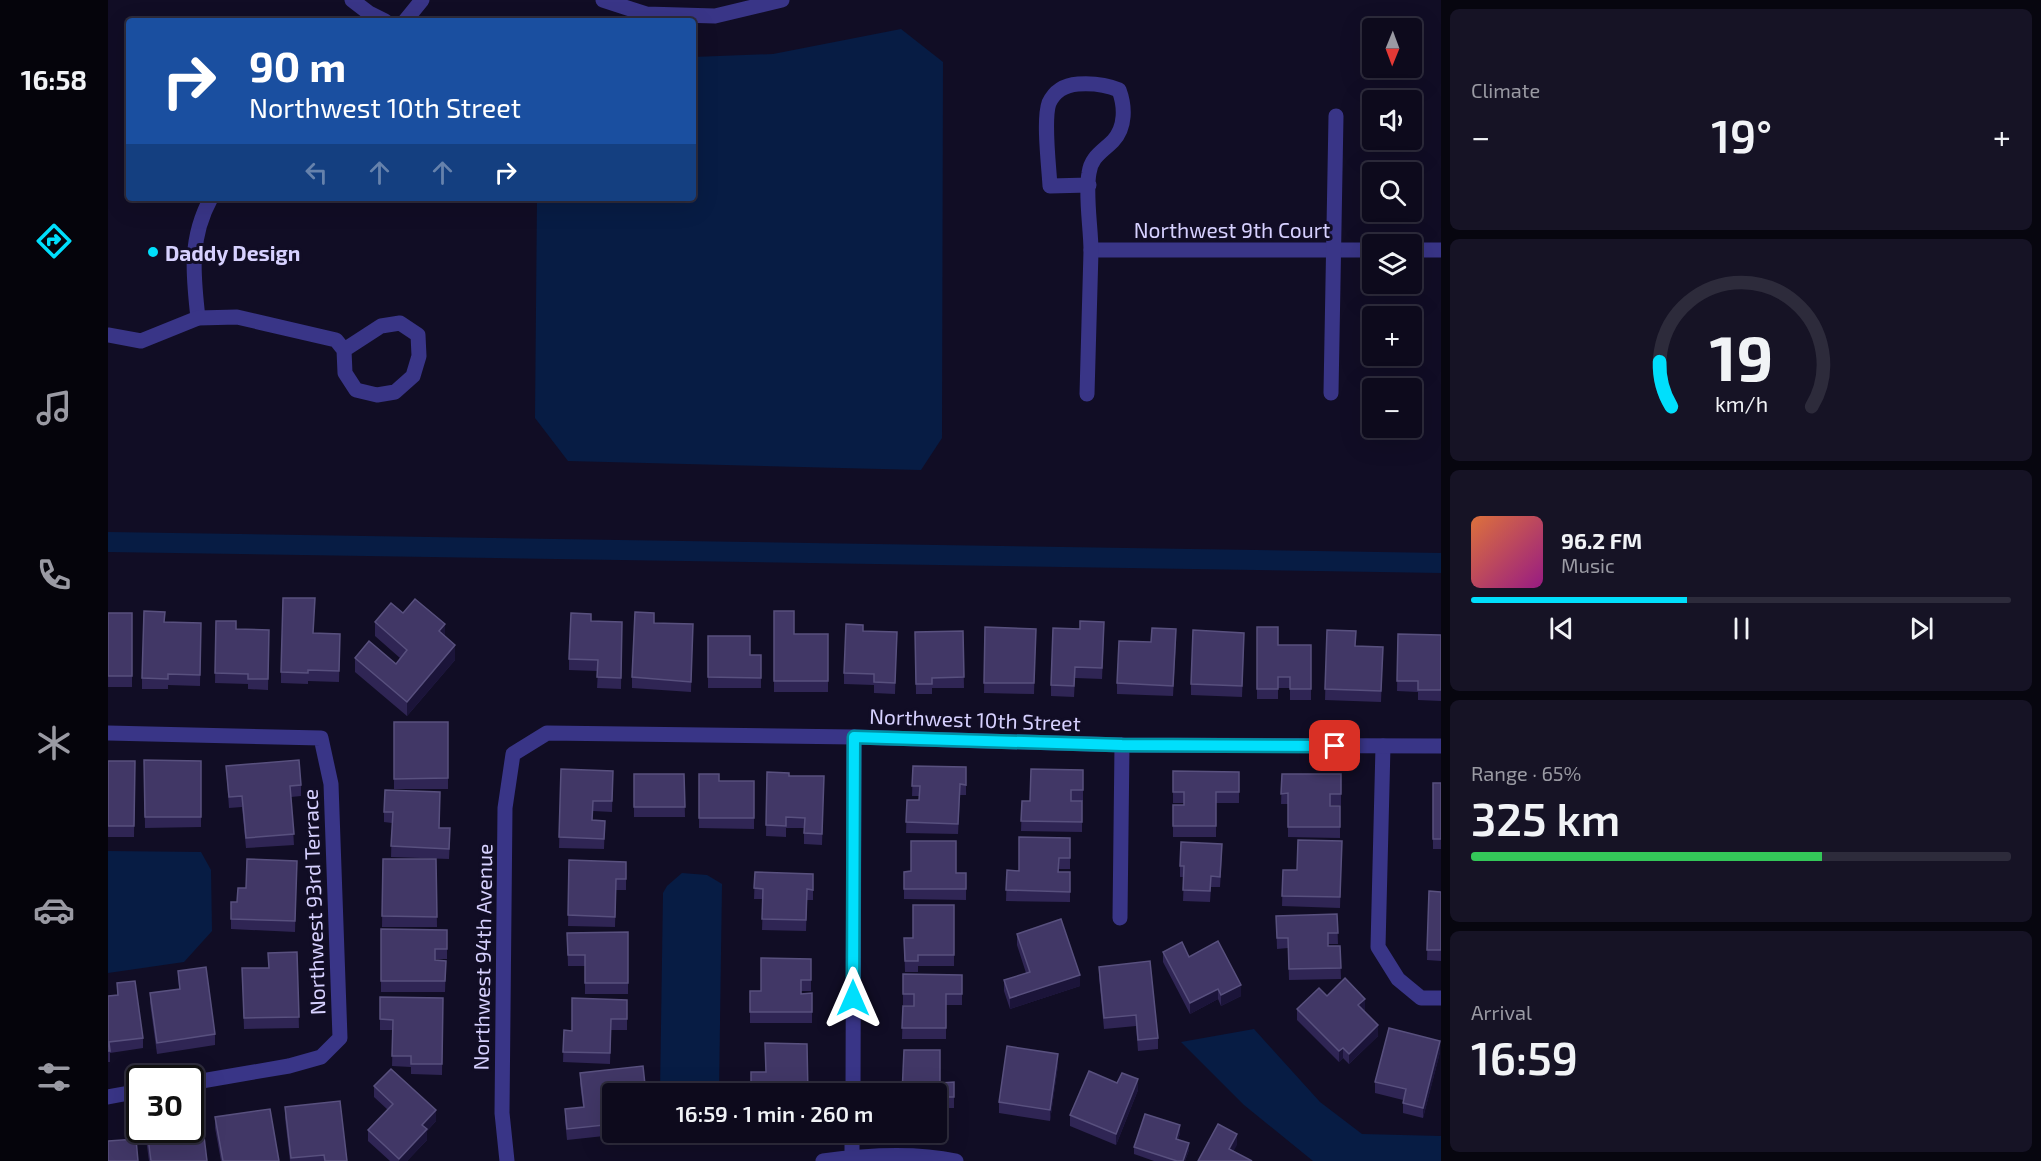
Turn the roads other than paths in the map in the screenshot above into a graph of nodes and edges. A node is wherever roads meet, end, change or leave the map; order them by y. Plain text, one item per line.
1 (352, 0) edge
2 (422, 0) edge
3 (603, 0) edge
4 (782, 0) edge
5 (379, 18) edge
6 (407, 18) edge
7 (1336, 116) dead end
8 (1089, 185) junction
9 (209, 201) edge
10 (1091, 250) junction
11 (1334, 250) junction
12 (1362, 250) edge
13 (1422, 250) edge
14 (1441, 250) edge
15 (198, 318) junction
16 (108, 335) edge
17 (344, 350) junction
18 (1331, 393) dead end
19 (1087, 394) dead end
20 (108, 733) edge
21 (854, 737) junction
22 (1122, 745) junction
23 (1383, 746) junction
24 (1441, 746) edge
25 (513, 754) joint
26 (1120, 918) dead end
27 (1441, 998) edge
28 (204, 1081) edge
29 (853, 1083) edge
30 (126, 1094) edge
31 (108, 1097) edge
32 (852, 1143) edge
33 (852, 1157) junction
34 (507, 1161) edge
35 (824, 1161) edge
36 (956, 1161) edge

1 - 5 street
2 - 6 street
3 - 4 street
7 - 11 street
8 - 8 street
8 - 10 street
9 - 15 street
10 - 11 street, Northwest 9th Court
10 - 19 street
11 - 12 street, Northwest 9th Court
11 - 18 street
13 - 14 street
15 - 16 street
15 - 17 street
17 - 17 street
20 - 28 street, Northwest 93rd Terrace
21 - 22 street, Northwest 10th Street
21 - 25 street, Northwest 10th Street
21 - 29 street
22 - 23 street, Northwest 10th Street
22 - 26 street
23 - 24 street, Northwest 10th Street
23 - 27 street
25 - 34 street, Northwest 94th Avenue
30 - 31 street
32 - 33 street
33 - 35 street
33 - 36 street

